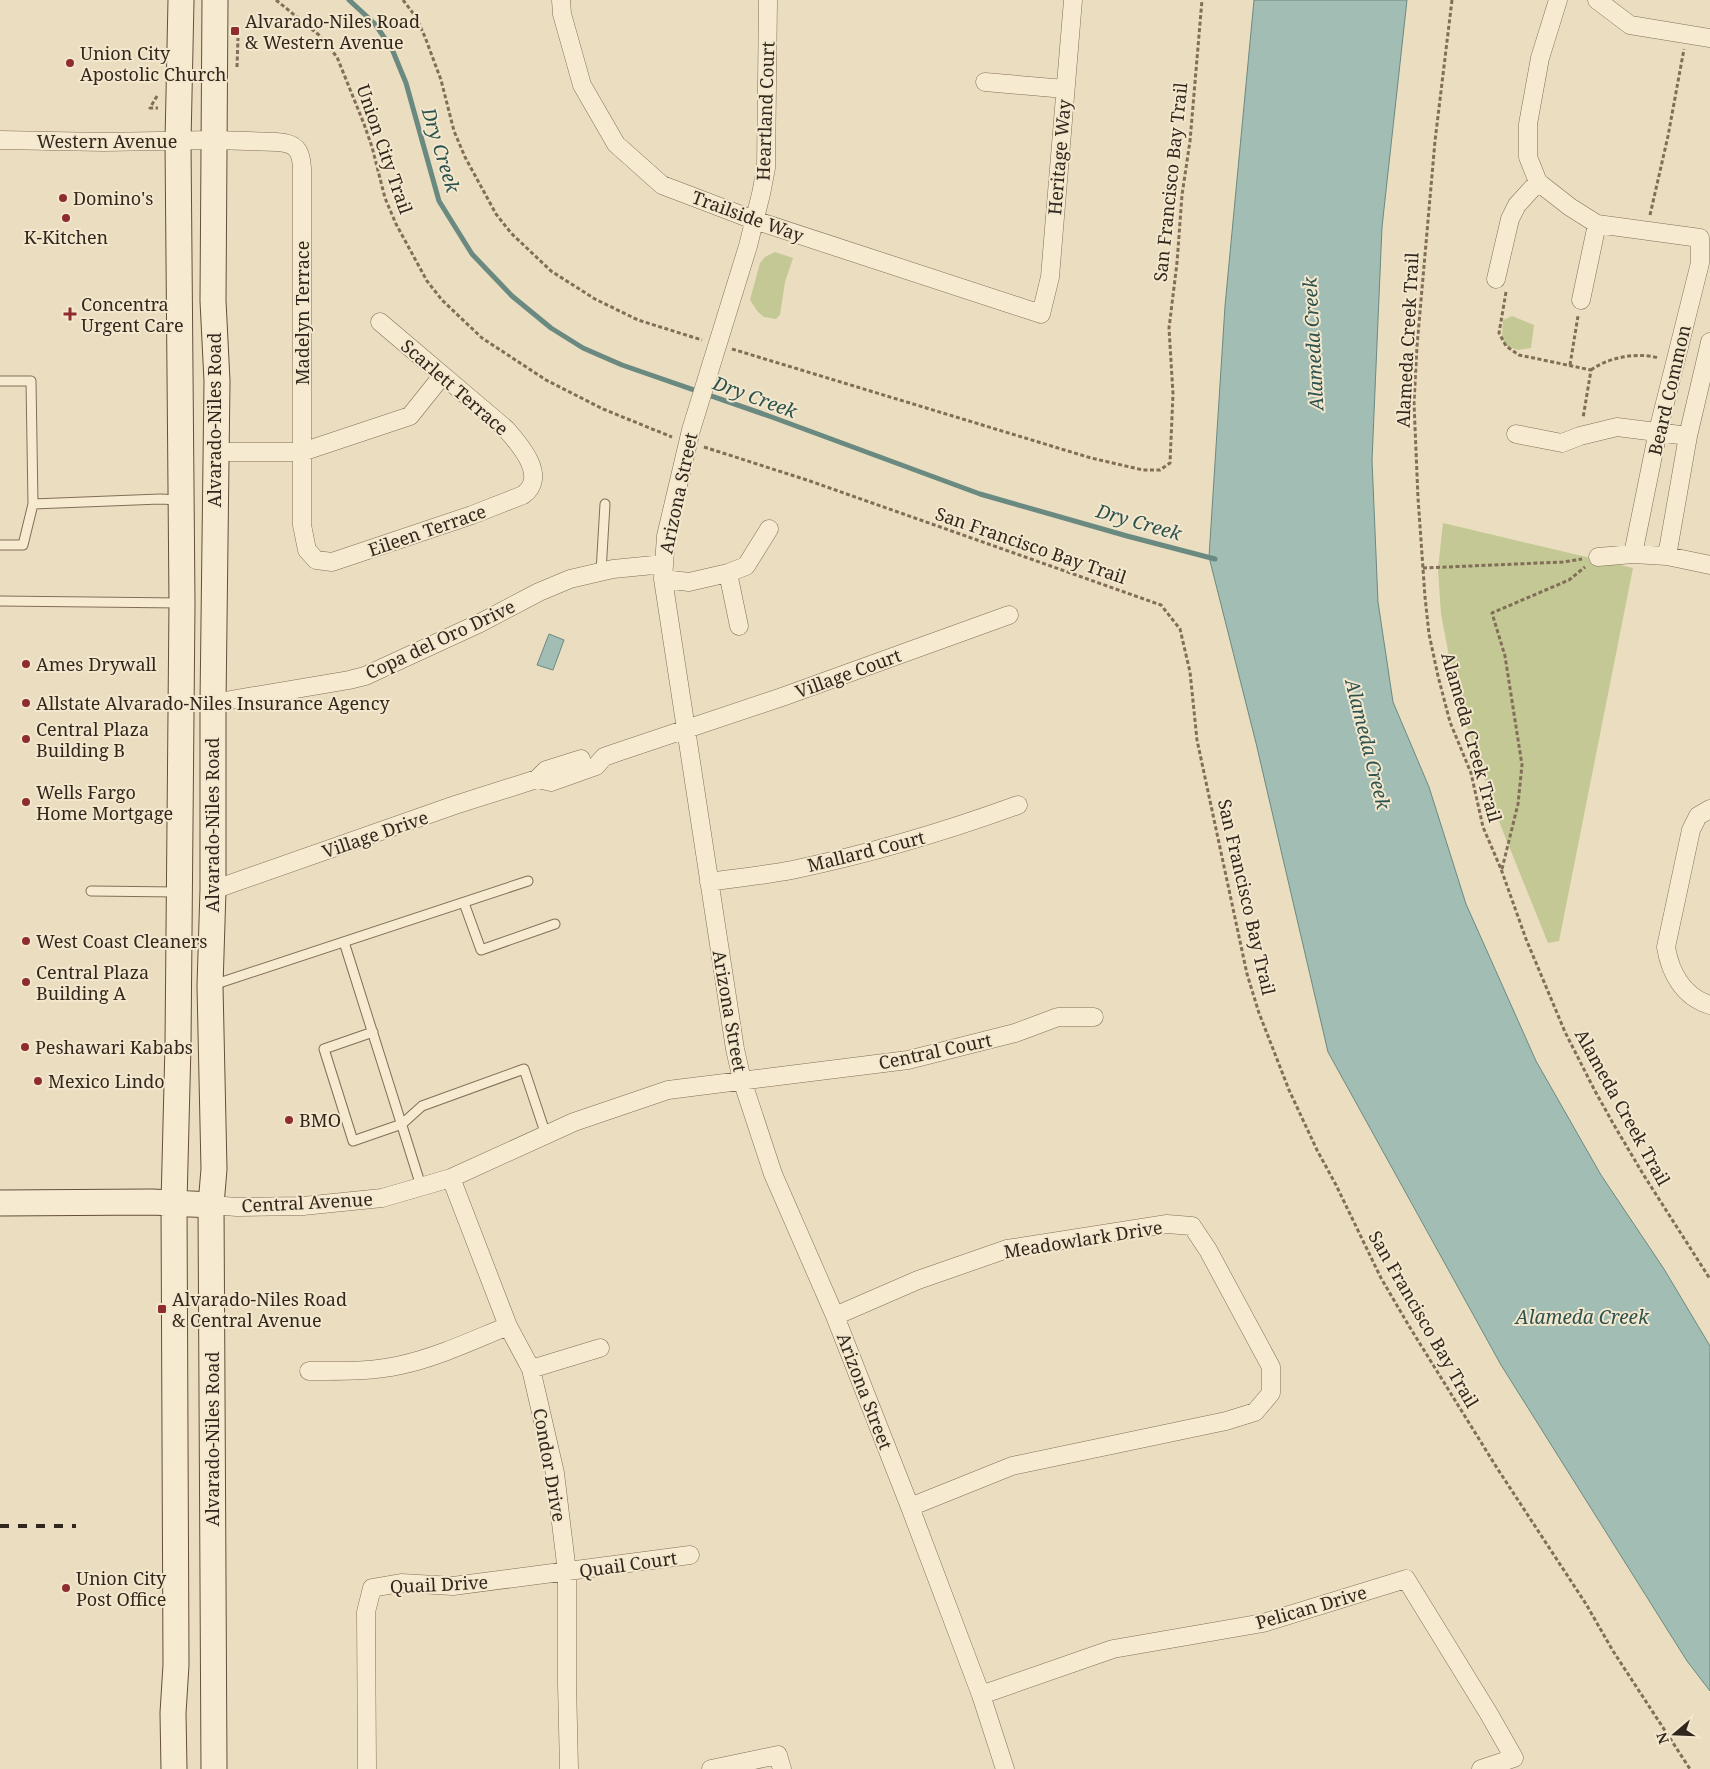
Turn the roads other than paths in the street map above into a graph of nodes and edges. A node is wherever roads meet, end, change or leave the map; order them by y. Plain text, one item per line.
1 (181, 0) edge
2 (215, 0) edge
3 (562, 0) edge
4 (768, 0) edge
5 (1073, 0) edge
6 (1558, 0) edge
7 (1597, 0) edge
8 (1710, 38) edge
9 (985, 82) dead end
10 (1065, 89) junction
11 (0, 140) edge
12 (213, 140) junction
13 (178, 142) junction
14 (1538, 182) junction
15 (754, 220) junction
16 (1597, 224) junction
17 (1707, 237) edge
18 (1496, 279) road end
19 (1581, 300) road end
20 (1041, 314) joint
21 (380, 322) dead end
22 (1710, 342) edge
23 (442, 376) junction
24 (0, 380) edge
25 (1658, 431) junction
26 (1516, 434) dead end
27 (1688, 436) junction
28 (216, 452) junction
29 (302, 452) junction
30 (533, 485) joint
31 (181, 500) junction
32 (33, 504) junction
33 (606, 504) dead end
34 (769, 529) dead end
35 (0, 545) edge
36 (1633, 554) junction
37 (1667, 556) junction
38 (1598, 557) road end
39 (316, 560) joint
40 (1710, 565) edge
41 (664, 571) junction
42 (601, 572) junction
43 (728, 573) junction
44 (0, 602) edge
45 (182, 603) junction
46 (1009, 615) dead end
47 (739, 626) dead end
48 (212, 703) junction
49 (686, 730) junction
50 (1018, 805) dead end
51 (1710, 808) edge
52 (528, 881) dead end
53 (709, 882) junction
54 (213, 890) junction
55 (91, 891) dead end
56 (180, 892) junction
57 (464, 902) junction
58 (555, 924) dead end
59 (344, 942) junction
60 (210, 986) junction
61 (1710, 1005) edge
62 (1094, 1018) dead end
63 (373, 1032) junction
64 (742, 1080) junction
65 (402, 1124) junction
66 (546, 1135) junction
67 (451, 1178) junction
68 (421, 1186) junction
69 (0, 1203) edge
70 (174, 1203) junction
71 (212, 1205) junction
72 (835, 1316) junction
73 (508, 1326) junction
74 (600, 1348) dead end
75 (531, 1369) junction
76 (309, 1371) dead end
77 (910, 1507) junction
78 (690, 1555) dead end
79 (567, 1572) junction
80 (980, 1695) junction
81 (174, 1769) edge
82 (214, 1769) edge
83 (367, 1769) edge
84 (569, 1769) edge
85 (711, 1769) edge
86 (782, 1769) edge
87 (1005, 1769) edge
88 (1481, 1769) edge

1 - 13 main road, Alvarado-Niles Road
2 - 12 main road, Alvarado-Niles Road
3 - 15 street, Trailside Way
4 - 15 street, Heartland Court
5 - 10 street, Heritage Way
6 - 14 street
7 - 8 street
9 - 10 street
10 - 20 street, Heritage Way
11 - 13 street, Western Avenue
12 - 13 street, Western Avenue
12 - 28 main road, Alvarado-Niles Road
12 - 29 street, Madelyn Terrace
13 - 31 main road, Alvarado-Niles Road
14 - 16 street
14 - 18 street
15 - 20 street, Trailside Way
15 - 41 street, Arizona Street
16 - 17 street
16 - 19 street
17 - 25 street, Beard Common
21 - 23 street, Scarlett Terrace
22 - 27 street, Beard Common
23 - 29 street
23 - 30 street, Scarlett Terrace
24 - 32 lane
25 - 26 street
25 - 27 street
25 - 36 street, Beard Common
27 - 37 street, Beard Common
28 - 29 street
28 - 48 main road, Alvarado-Niles Road
29 - 39 street, Madelyn Terrace
30 - 39 street, Eileen Terrace
31 - 32 lane
31 - 45 main road, Alvarado-Niles Road
32 - 35 lane
33 - 42 lane
34 - 43 street, Copa del Oro Drive
36 - 37 street
36 - 38 street
37 - 40 street
41 - 42 street, Copa del Oro Drive
41 - 43 street, Copa del Oro Drive
41 - 49 street, Arizona Street
42 - 48 street, Copa del Oro Drive
43 - 47 street
44 - 45 lane
45 - 56 main road, Alvarado-Niles Road
46 - 49 street, Village Court
48 - 54 main road, Alvarado-Niles Road
49 - 53 street, Arizona Street
49 - 54 street, Village Drive
50 - 53 street, Mallard Court
51 - 61 street
52 - 57 lane
53 - 64 street, Arizona Street
54 - 60 main road, Alvarado-Niles Road
55 - 56 lane
56 - 70 main road, Alvarado-Niles Road
57 - 58 lane
57 - 59 lane
59 - 60 lane
59 - 63 lane
60 - 71 main road, Alvarado-Niles Road
62 - 64 street, Central Court
63 - 65 lane
63 - 65 lane
64 - 66 street, Central Avenue
64 - 72 street, Arizona Street
65 - 66 lane
65 - 68 lane
66 - 67 street, Central Avenue
67 - 68 street, Central Avenue
67 - 73 street, Condor Drive
68 - 71 street, Central Avenue
69 - 70 main road, Central Avenue
70 - 71 main road, Central Avenue
70 - 81 main road, Alvarado-Niles Road
71 - 82 main road, Alvarado-Niles Road
72 - 77 street, Arizona Street
72 - 77 street, Meadowlark Drive
73 - 75 street, Condor Drive
73 - 76 street
74 - 75 street
75 - 79 street, Condor Drive
77 - 80 street, Arizona Street
78 - 79 street, Quail Court
79 - 83 street, Quail Drive
79 - 84 street, Condor Drive
80 - 87 street, Arizona Street
80 - 88 street, Pelican Drive
85 - 86 street

